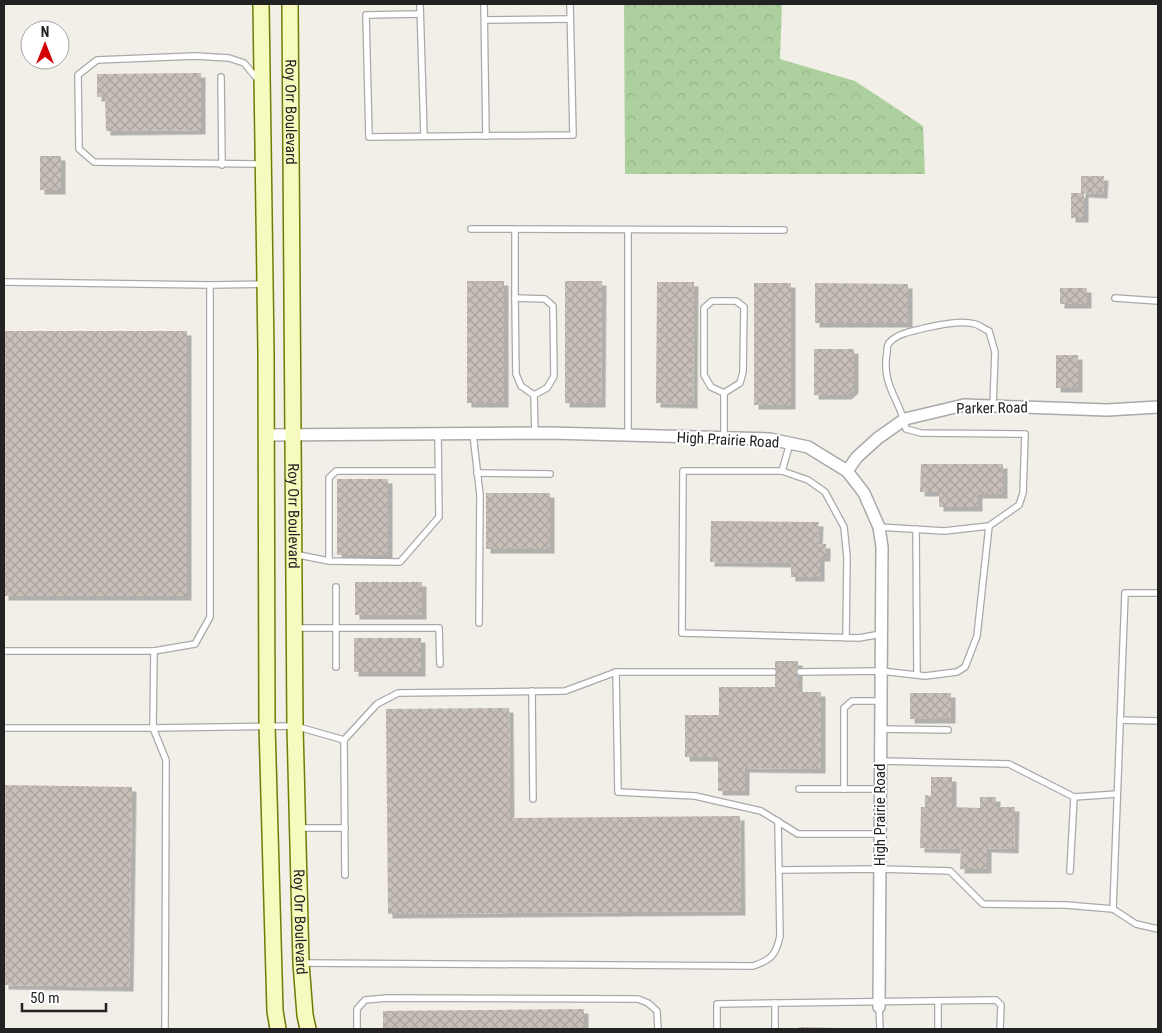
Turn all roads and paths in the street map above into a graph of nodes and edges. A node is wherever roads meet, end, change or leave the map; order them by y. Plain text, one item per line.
1 (261, 4) edge
2 (290, 4) edge
3 (420, 4) edge
4 (484, 4) edge
5 (570, 4) edge
6 (420, 14) junction
7 (570, 19) junction
8 (485, 20) junction
9 (221, 77) dead end
10 (263, 86) junction
11 (424, 135) junction
12 (486, 136) junction
13 (263, 164) junction
14 (222, 165) junction
15 (471, 230) dead end
16 (515, 230) junction
17 (628, 230) junction
18 (784, 230) dead end
19 (4, 282) edge
20 (265, 284) junction
21 (210, 285) junction
22 (515, 298) junction
23 (1115, 298) dead end
24 (1158, 302) edge
25 (724, 393) junction
26 (534, 395) junction
27 (993, 406) junction
28 (1158, 406) edge
29 (904, 419) junction
30 (438, 434) junction
31 (473, 434) junction
32 (535, 434) junction
33 (266, 435) junction
34 (294, 435) junction
35 (628, 435) junction
36 (724, 438) junction
37 (790, 443) junction
38 (438, 471) junction
39 (782, 471) junction
40 (847, 471) junction
41 (477, 473) junction
42 (550, 474) dead end
43 (990, 526) junction
44 (879, 527) junction
45 (916, 529) junction
46 (294, 554) junction
47 (329, 561) junction
48 (336, 587) dead end
49 (1158, 593) edge
50 (479, 623) dead end
51 (294, 628) junction
52 (336, 628) junction
53 (881, 634) junction
54 (846, 638) junction
55 (4, 651) edge
56 (154, 651) junction
57 (440, 664) dead end
58 (336, 667) dead end
59 (881, 671) junction
60 (616, 672) junction
61 (773, 672) dead end
62 (800, 672) dead end
63 (917, 674) junction
64 (532, 691) junction
65 (881, 701) junction
66 (1120, 720) junction
67 (1158, 721) edge
68 (267, 725) junction
69 (295, 726) junction
70 (4, 728) edge
71 (153, 728) junction
72 (881, 729) junction
73 (948, 730) dead end
74 (344, 740) junction
75 (881, 761) junction
76 (799, 789) dead end
77 (844, 789) junction
78 (880, 789) junction
79 (1117, 794) junction
80 (1074, 797) junction
81 (533, 800) dead end
82 (778, 821) junction
83 (298, 828) junction
84 (345, 828) junction
85 (880, 834) junction
86 (880, 869) junction
87 (779, 870) junction
88 (1070, 871) dead end
89 (345, 875) dead end
90 (1113, 909) junction
91 (1158, 929) edge
92 (301, 963) junction
93 (938, 1001) junction
94 (775, 1003) junction
95 (879, 1004) junction
96 (164, 1029) edge
97 (278, 1029) edge
98 (308, 1029) edge
99 (357, 1029) edge
100 (658, 1029) edge
101 (717, 1029) edge
102 (775, 1029) edge
103 (880, 1029) edge
104 (938, 1029) edge
105 (1000, 1029) edge

1 - 10 main road, Roy Orr Boulevard
2 - 34 main road, Roy Orr Boulevard
3 - 6 lane
4 - 8 lane
5 - 7 lane
6 - 11 lane
6 - 11 lane
7 - 8 lane
7 - 12 lane
8 - 12 lane
9 - 14 lane
10 - 13 main road, Roy Orr Boulevard
10 - 14 lane
11 - 12 lane
13 - 14 lane
13 - 20 main road, Roy Orr Boulevard
15 - 16 lane
16 - 17 lane
16 - 22 lane
17 - 18 lane
17 - 35 lane
19 - 21 lane
20 - 21 lane
20 - 33 main road, Roy Orr Boulevard
21 - 56 lane
22 - 26 lane
22 - 26 lane
23 - 24 lane
25 - 25 lane
25 - 36 lane
26 - 32 lane
27 - 28 street, Parker Road
27 - 29 street, Parker Road
27 - 29 lane
29 - 40 street, Parker Road
29 - 43 lane
30 - 31 street, High Prairie Road
30 - 34 street, High Prairie Road
30 - 38 lane
31 - 32 street, High Prairie Road
31 - 41 lane
32 - 35 street, High Prairie Road
33 - 34 street, High Prairie Road
33 - 68 main road, Roy Orr Boulevard
34 - 46 main road, Roy Orr Boulevard
35 - 36 street, High Prairie Road
36 - 37 street, High Prairie Road
37 - 39 lane
37 - 40 street, High Prairie Road
38 - 47 lane
38 - 47 lane
39 - 54 lane
39 - 54 lane
40 - 44 street, High Prairie Road
41 - 42 lane
41 - 50 lane
43 - 45 lane
43 - 63 lane
44 - 45 lane
44 - 53 street, High Prairie Road
45 - 63 lane
46 - 47 lane
46 - 51 main road, Roy Orr Boulevard
48 - 52 lane
49 - 66 lane
51 - 52 lane
51 - 69 main road, Roy Orr Boulevard
52 - 57 lane
52 - 58 lane
53 - 54 lane
53 - 59 street, High Prairie Road
55 - 56 lane
56 - 71 lane
59 - 62 lane
59 - 63 lane
59 - 65 street, High Prairie Road
60 - 61 lane
60 - 64 lane
60 - 82 lane
64 - 74 lane
64 - 81 lane
65 - 72 street, High Prairie Road
65 - 77 lane
66 - 67 lane
66 - 79 lane
68 - 69 lane
68 - 71 lane
68 - 97 main road, Roy Orr Boulevard
69 - 74 lane
69 - 83 main road, Roy Orr Boulevard
70 - 71 lane
71 - 96 lane
72 - 73 lane
72 - 75 street, High Prairie Road
74 - 84 lane
75 - 78 street, High Prairie Road
75 - 80 lane
76 - 77 lane
77 - 78 lane
78 - 85 street, High Prairie Road
79 - 80 lane
79 - 90 lane
80 - 88 lane
82 - 85 lane
82 - 87 lane
83 - 84 lane
83 - 92 main road, Roy Orr Boulevard
84 - 89 lane
85 - 86 street, High Prairie Road
86 - 87 lane
86 - 90 lane
86 - 95 street, High Prairie Road
87 - 92 lane
90 - 91 lane
92 - 98 main road, Roy Orr Boulevard
93 - 95 lane
93 - 104 lane
93 - 105 lane
94 - 95 lane
94 - 101 lane
94 - 102 lane
95 - 103 lane
99 - 100 lane

